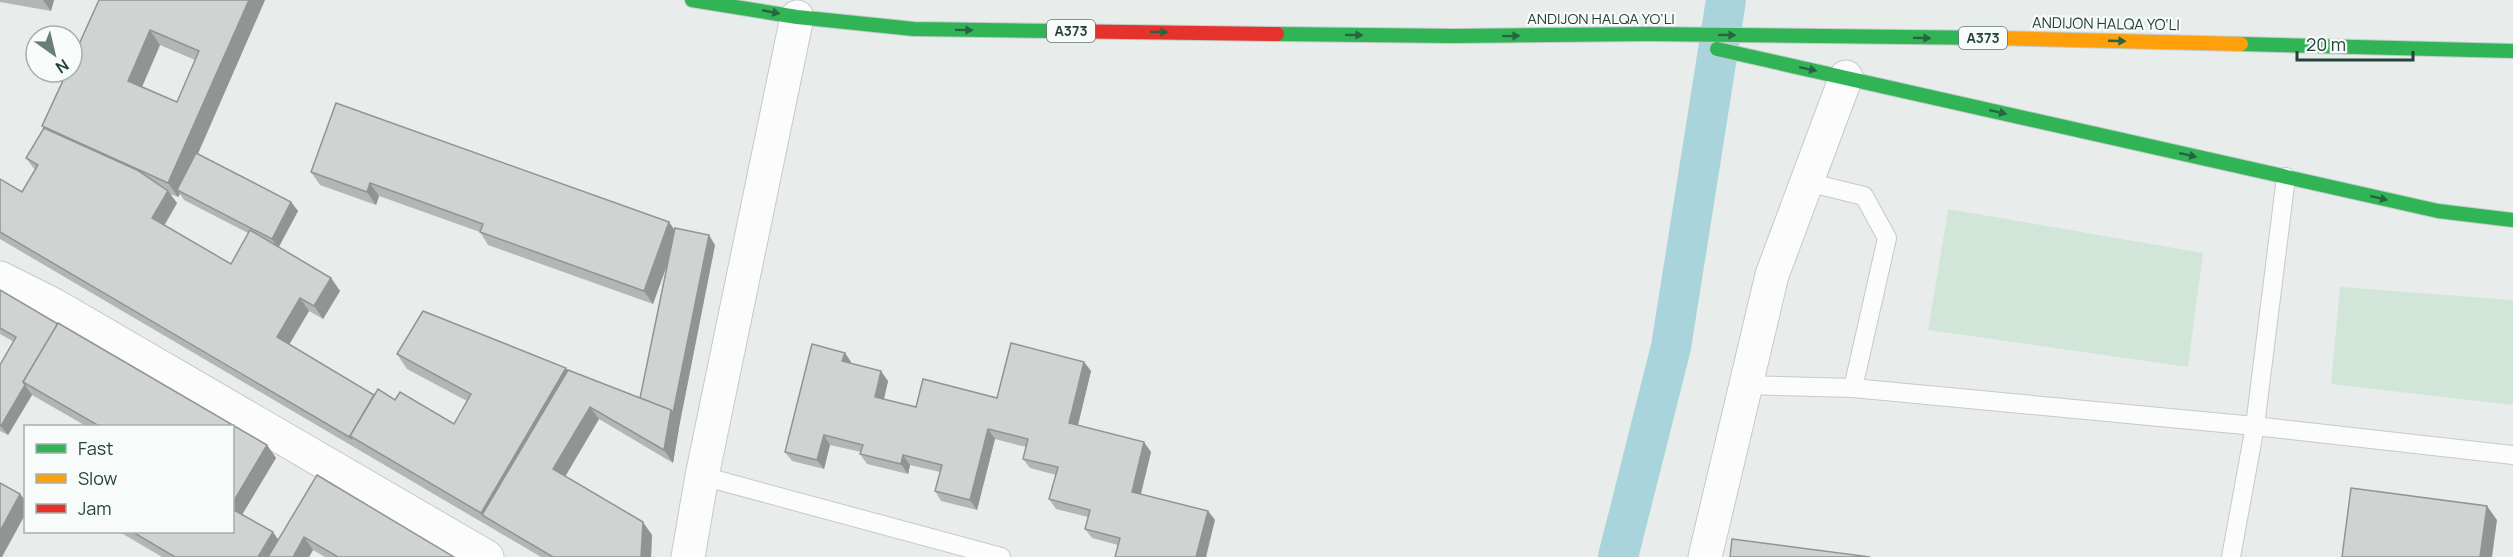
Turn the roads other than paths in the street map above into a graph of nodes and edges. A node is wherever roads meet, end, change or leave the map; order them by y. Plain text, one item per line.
1 (692, 0) edge
2 (793, 9) edge
3 (1648, 34) junction
4 (2513, 51) edge
5 (1846, 77) junction
6 (2286, 177) junction
7 (1807, 182) junction
8 (2513, 220) edge
9 (0, 278) edge
10 (1745, 385) junction
11 (1853, 388) junction
12 (2255, 426) junction
13 (2513, 455) edge
14 (702, 476) junction
15 (486, 557) edge
16 (688, 557) edge
17 (1001, 557) edge
18 (1705, 557) edge
19 (2231, 557) edge

1 -> 2 highway, ANDIJON HALQA YO‘LI / A373
2 -> 3 highway, ANDIJON HALQA YO‘LI / A373
2 - 14 street
3 -> 4 highway, ANDIJON HALQA YO‘LI / A373
3 -> 5 highway
5 -> 6 highway
5 - 7 street
6 -> 8 highway
6 - 12 lane
7 - 10 street
7 - 11 lane
9 - 15 street
10 - 11 lane
10 - 18 street
11 - 12 lane
12 - 13 lane
12 - 19 lane
14 - 16 street
14 - 17 lane

